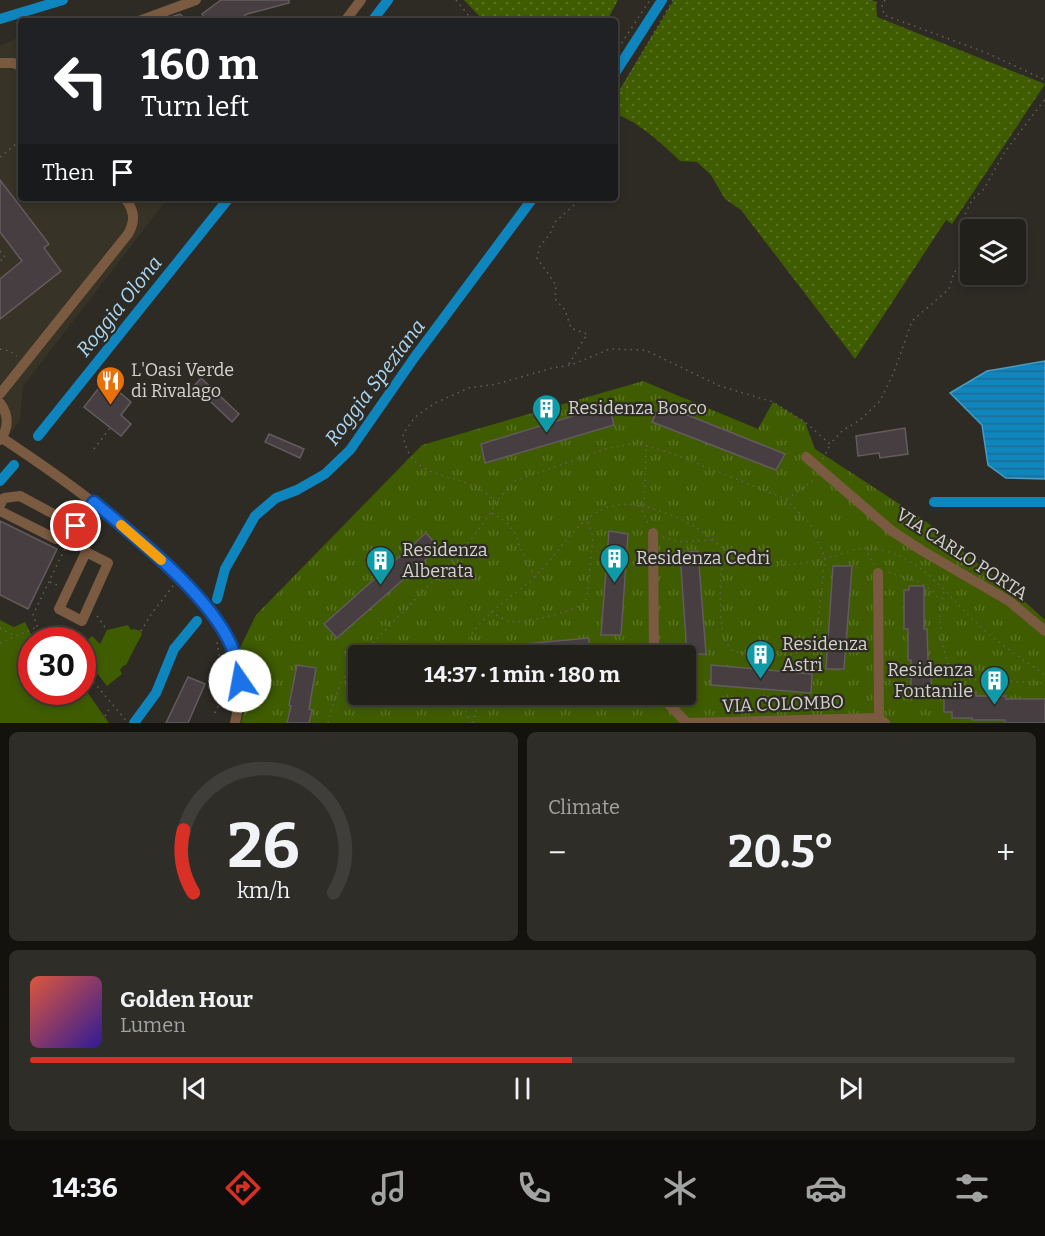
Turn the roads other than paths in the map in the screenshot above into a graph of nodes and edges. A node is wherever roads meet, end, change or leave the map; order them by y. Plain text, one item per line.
1 (196, 0) edge
2 (361, 0) edge
3 (147, 18) edge
4 (347, 18) edge
5 (0, 63) edge
6 (18, 65) edge
7 (128, 201) edge
8 (0, 394) edge
9 (0, 403) edge
10 (1, 439) edge
11 (806, 458) dead end
12 (94, 502) junction
13 (0, 505) edge
14 (0, 511) edge
15 (76, 526) junction
16 (653, 533) road end
17 (86, 552) junction
18 (878, 573) road end
19 (1045, 631) edge
20 (654, 645) edge
21 (670, 705) edge
22 (882, 720) edge
23 (234, 723) edge
24 (687, 723) edge

1 - 3 street
2 - 4 street
5 - 6 street
7 - 8 street
9 - 10 street
10 - 12 street
11 - 19 street, VIA CARLO PORTA
12 - 15 street
12 - 23 street
13 - 15 street
14 - 15 street
15 - 17 street
16 - 20 street
17 - 17 street
18 - 22 street, VIA COLOMBO
21 - 24 street, VIA COLOMBO
22 - 24 street, VIA COLOMBO

